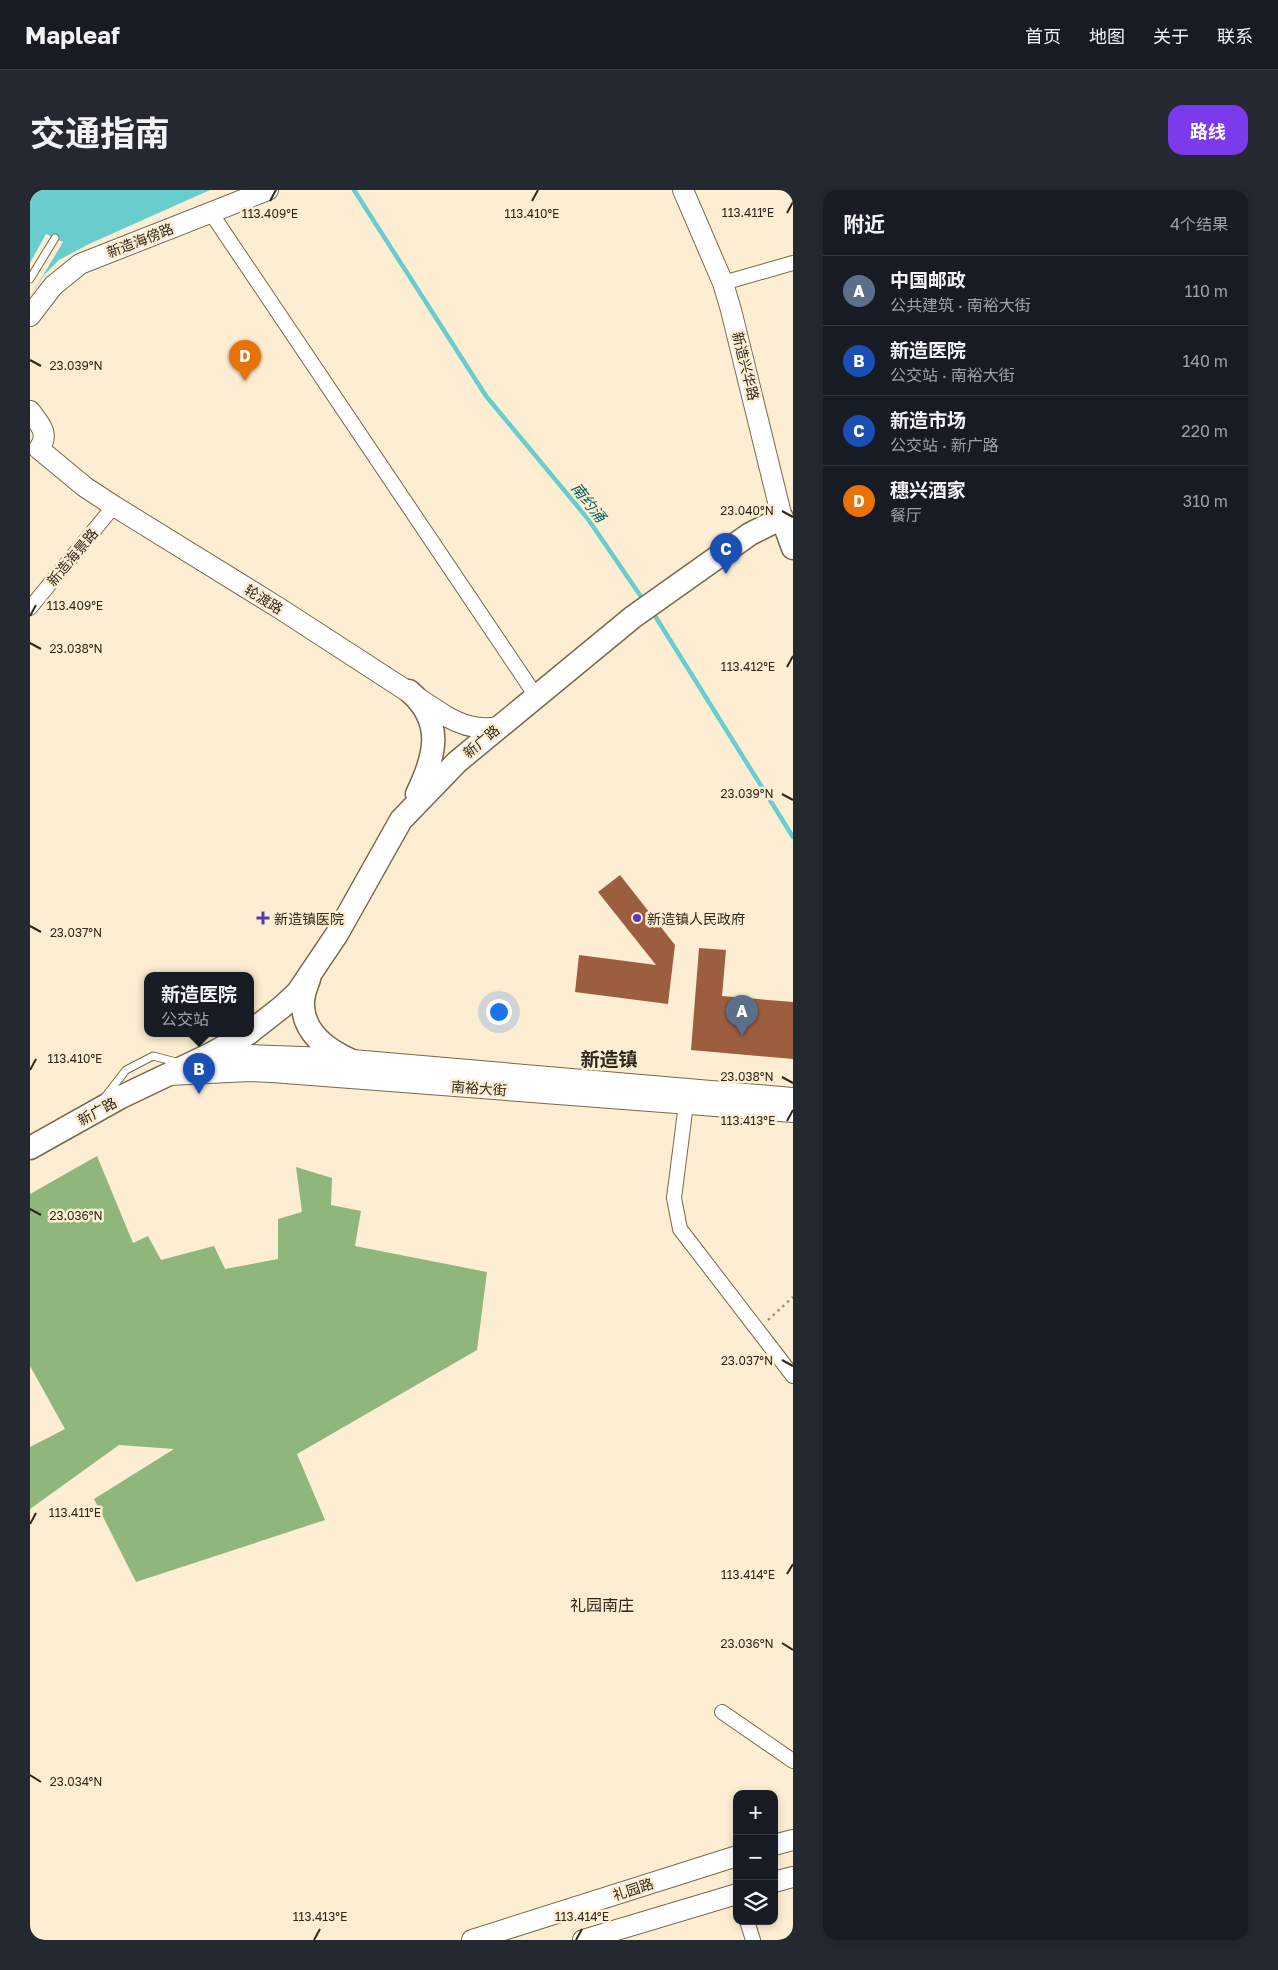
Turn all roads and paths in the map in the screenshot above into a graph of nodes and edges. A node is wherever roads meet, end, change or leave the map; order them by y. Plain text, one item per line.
1 (268, 190) edge
2 (683, 190) edge
3 (211, 213) junction
4 (55, 238) dead end
5 (793, 263) edge
6 (30, 279) edge
7 (723, 283) junction
8 (30, 316) edge
9 (30, 411) edge
10 (114, 506) junction
11 (782, 518) junction
12 (793, 548) edge
13 (30, 608) edge
14 (409, 691) junction
15 (536, 696) junction
16 (498, 727) junction
17 (409, 810) junction
18 (311, 973) junction
19 (254, 1029) edge
20 (241, 1037) edge
21 (350, 1060) junction
22 (188, 1064) junction
23 (164, 1075) junction
24 (793, 1098) edge
25 (686, 1104) junction
26 (94, 1112) junction
27 (793, 1112) edge
28 (30, 1148) edge
29 (793, 1297) edge
30 (757, 1329) junction
31 (793, 1376) edge
32 (722, 1712) dead end
33 (793, 1761) edge
34 (793, 1840) edge
35 (778, 1844) edge
36 (733, 1857) edge
37 (793, 1876) edge
38 (778, 1881) edge
39 (733, 1895) edge
40 (749, 1925) edge
41 (472, 1940) edge
42 (583, 1940) edge
43 (753, 1940) edge

1 - 3 main road, 新造海傍路
2 - 7 main road, 新造兴华路
3 - 8 main road, 新造海傍路
3 - 15 street
4 - 6 lane
5 - 7 street
7 - 11 main road, 新造兴华路
9 - 10 main road, 轮渡路
10 - 13 street, 新造海景路
10 - 14 main road, 轮渡路
11 - 12 main road, 新造兴华路
11 - 15 main road, 新广路
14 - 16 main road, 轮渡路
14 - 17 main road
15 - 16 main road, 新广路
16 - 17 main road, 新广路
17 - 18 main road, 新广路
18 - 19 main road, 新广路
18 - 21 main road
20 - 22 main road, 新广路
21 - 22 main road, 南裕大街
21 - 24 main road, 南裕大街
22 - 23 main road, 新广路
22 - 26 lane
23 - 25 main road, 南裕大街
23 - 26 main road, 新广路
25 - 27 main road, 南裕大街
25 - 30 street
26 - 28 main road, 新广路
29 - 30 path
30 - 31 street
32 - 33 street
34 - 35 main road
36 - 41 main road, 礼园路
37 - 38 main road
39 - 42 main road
40 - 43 street

